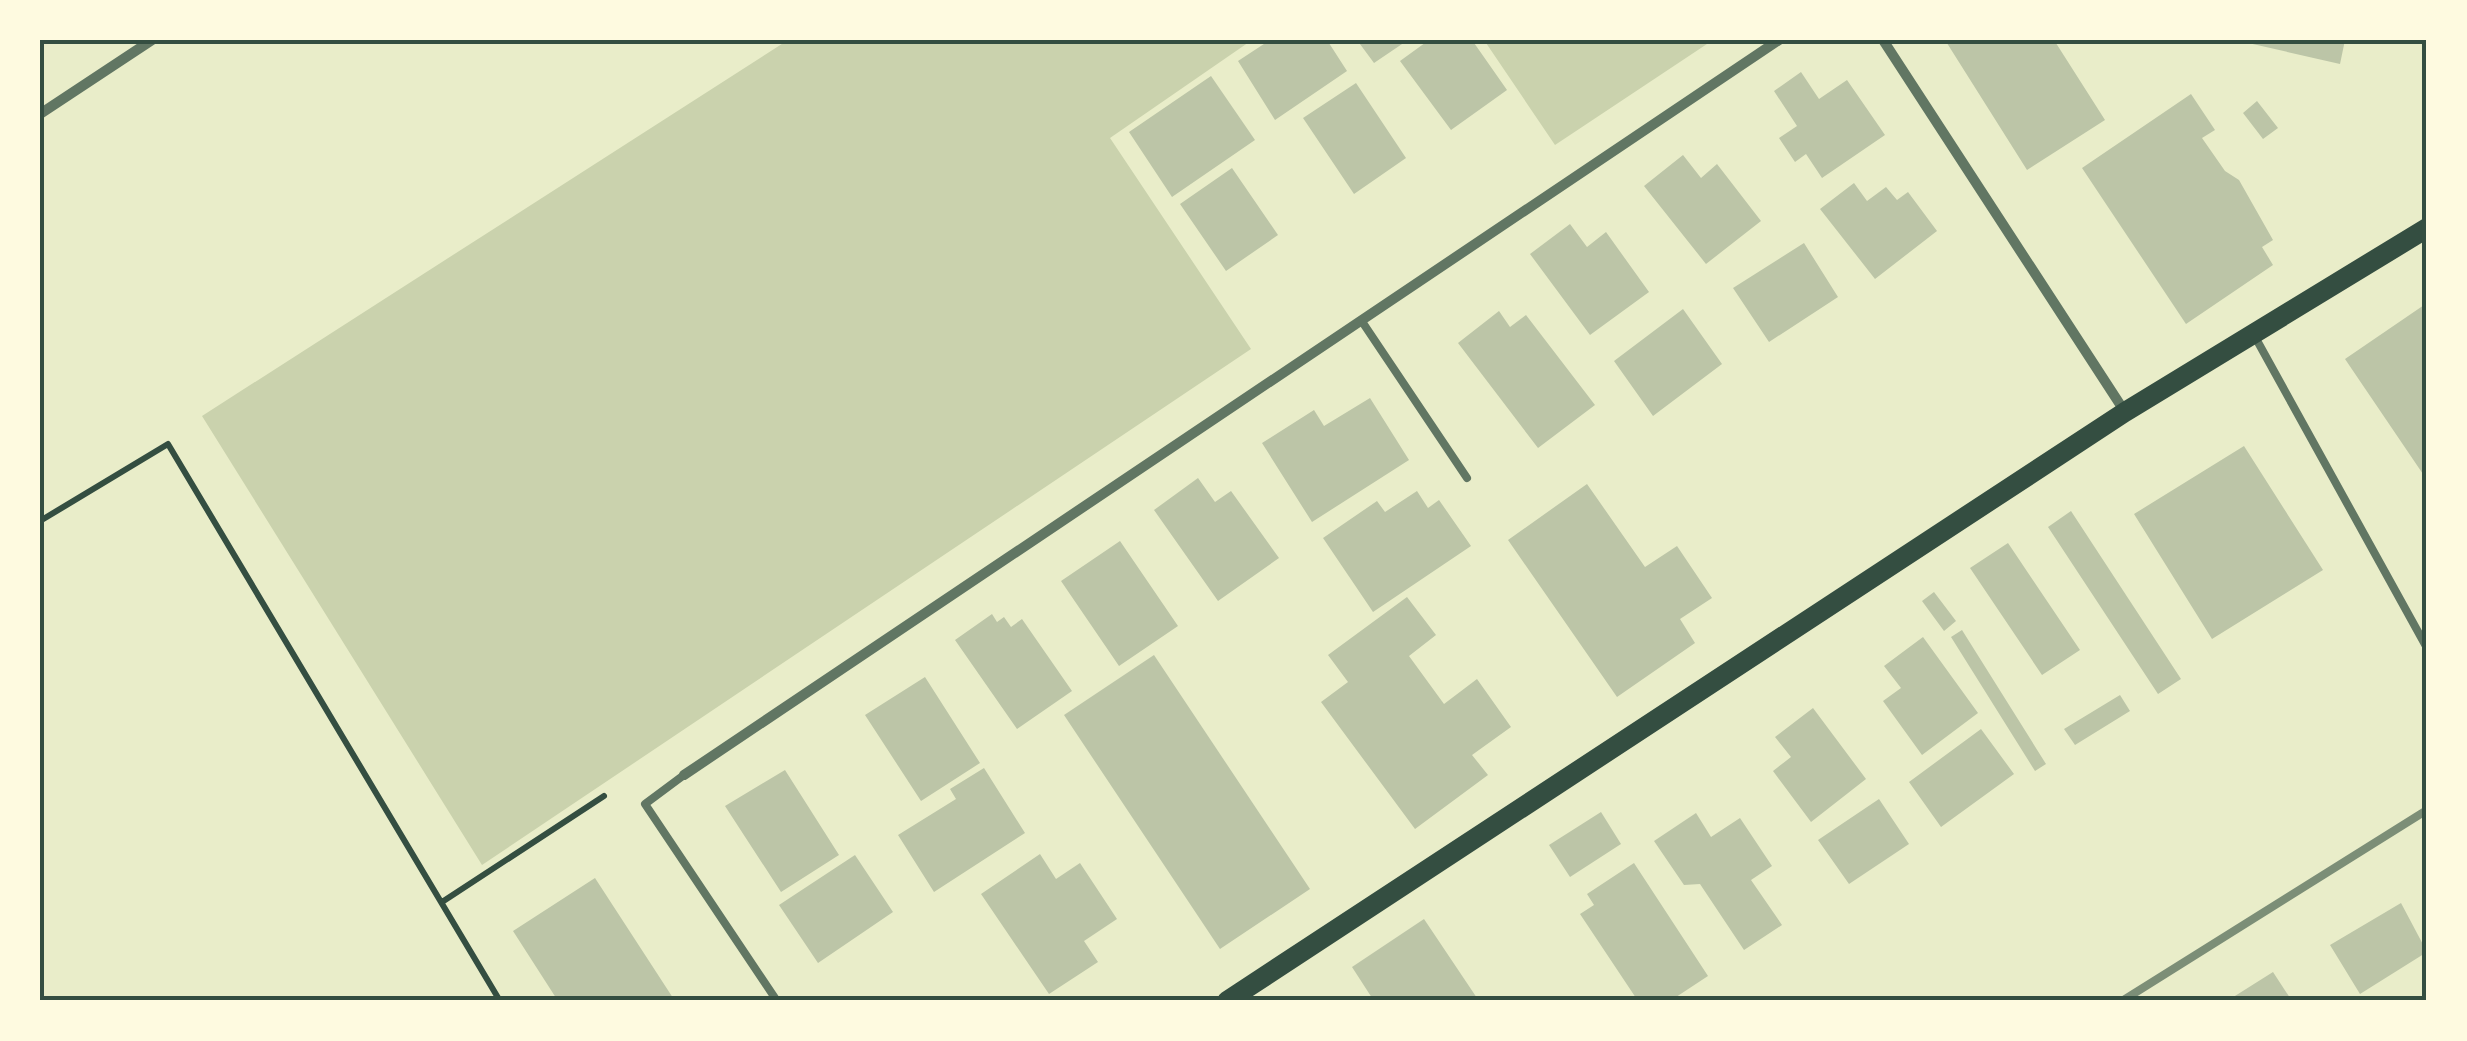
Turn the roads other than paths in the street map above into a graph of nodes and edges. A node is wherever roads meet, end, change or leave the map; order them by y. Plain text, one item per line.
1 (152, 40) edge
2 (1779, 40) edge
3 (1883, 40) edge
4 (40, 114) edge
5 (2427, 228) edge
6 (1363, 322) junction
7 (2254, 335) junction
8 (2125, 412) junction
9 (1467, 478) dead end
10 (2427, 648) edge
11 (684, 775) joint
12 (777, 1001) edge
13 (1227, 1001) edge

1 - 4 street
2 - 6 street
3 - 8 street
5 - 7 main road
6 - 9 lane
6 - 11 street
7 - 8 main road
7 - 10 lane
8 - 13 main road
11 - 12 lane

